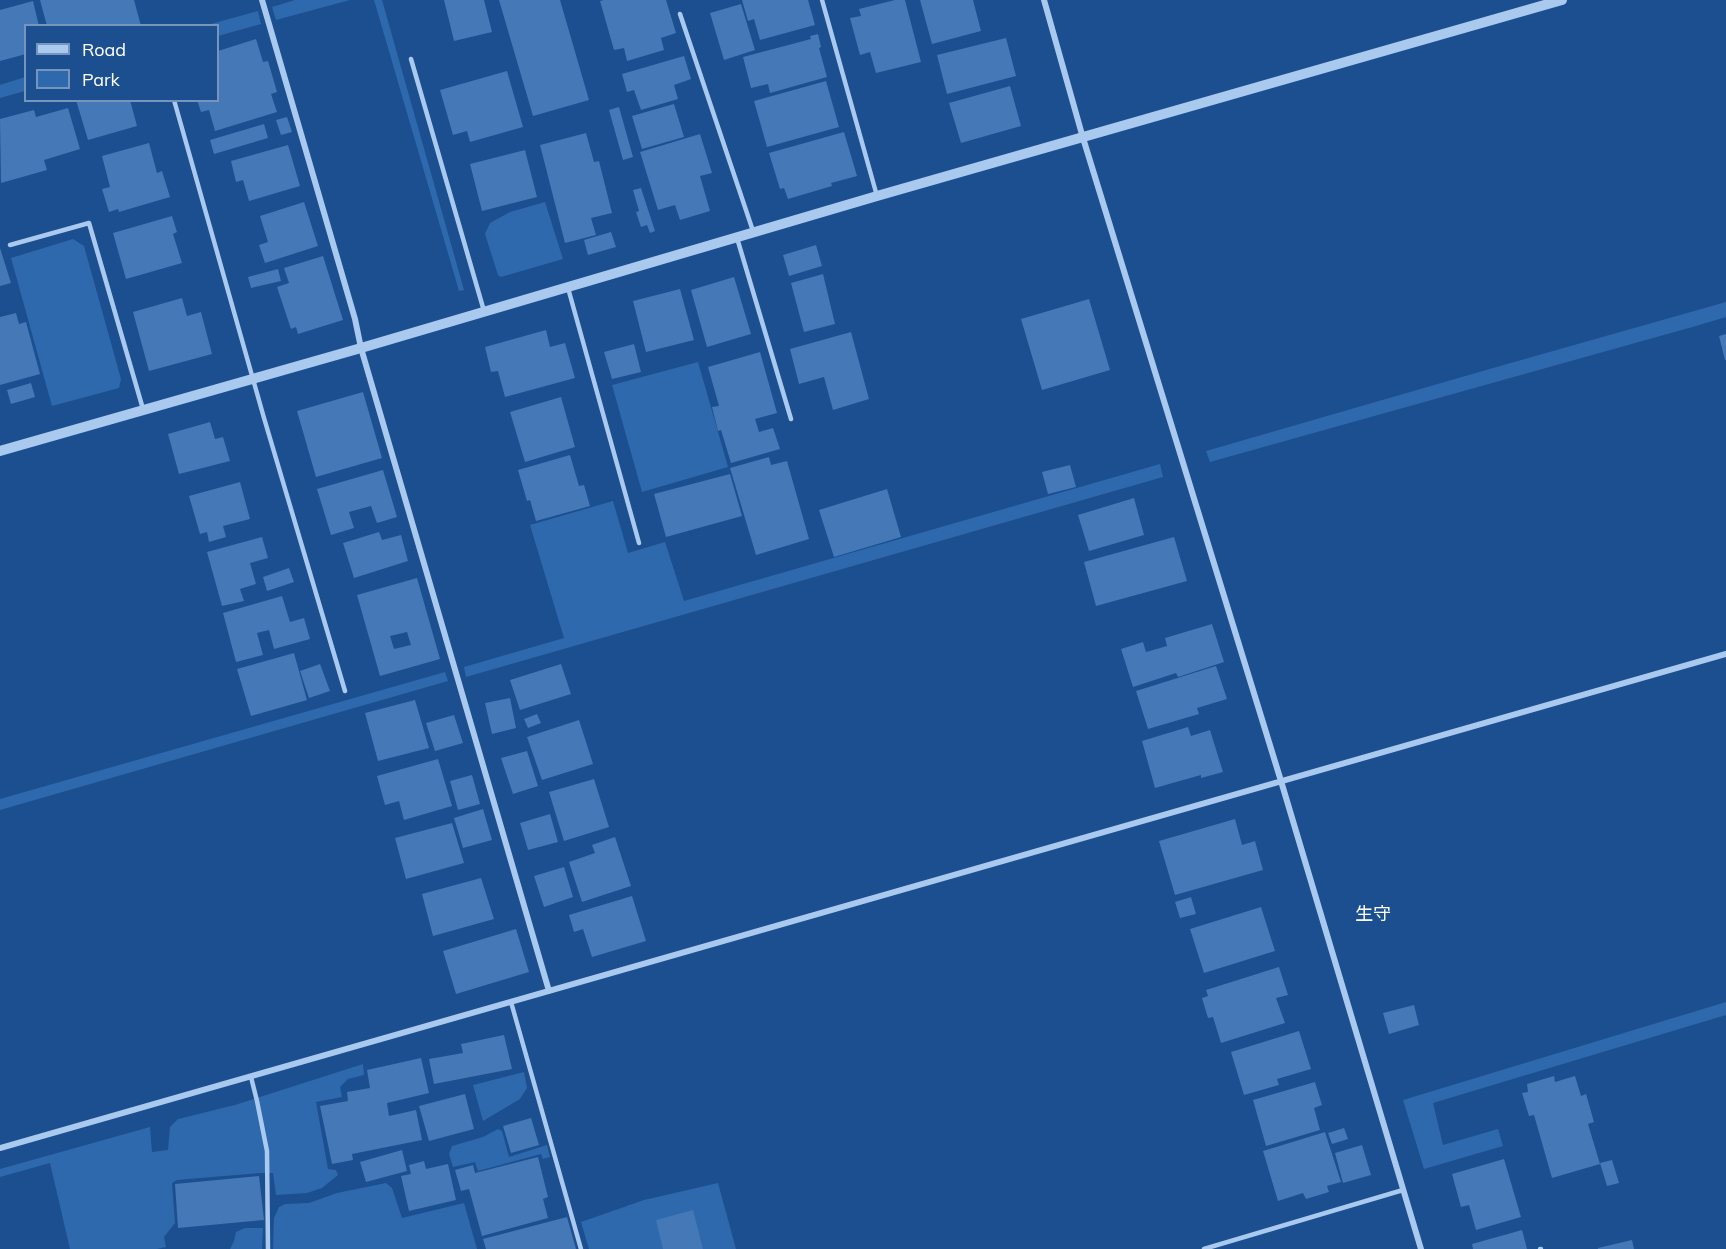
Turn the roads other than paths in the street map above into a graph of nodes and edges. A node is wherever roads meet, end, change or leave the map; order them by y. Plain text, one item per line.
1 (262, 0) edge
2 (822, 0) edge
3 (1044, 0) edge
4 (1562, 0) edge
5 (680, 14) dead end
6 (411, 58) dead end
7 (175, 102) edge
8 (1083, 138) junction
9 (877, 196) junction
10 (754, 233) junction
11 (737, 238) junction
12 (10, 245) dead end
13 (568, 287) junction
14 (484, 311) junction
15 (361, 348) junction
16 (254, 378) junction
17 (144, 410) junction
18 (791, 419) dead end
19 (0, 451) edge
20 (639, 543) dead end
21 (1726, 654) edge
22 (345, 692) dead end
23 (1281, 781) junction
24 (549, 991) junction
25 (511, 1002) junction
26 (251, 1077) junction
27 (0, 1148) edge
28 (1403, 1190) junction
29 (268, 1249) edge
30 (581, 1249) edge
31 (1204, 1249) edge
32 (1421, 1249) edge

1 - 15 street
2 - 9 lane
3 - 8 street
4 - 8 street
5 - 10 lane
6 - 14 lane
7 - 16 lane
8 - 9 street
8 - 23 street
9 - 10 street
10 - 11 street
11 - 13 street
11 - 18 lane
12 - 17 lane
13 - 14 street
13 - 20 lane
14 - 15 street
15 - 16 street
15 - 24 street
16 - 17 street
16 - 22 lane
17 - 19 street
21 - 23 street
23 - 24 street
23 - 28 street
24 - 25 street
25 - 26 street
25 - 30 lane
26 - 27 street
26 - 29 lane
28 - 31 lane
28 - 32 street

